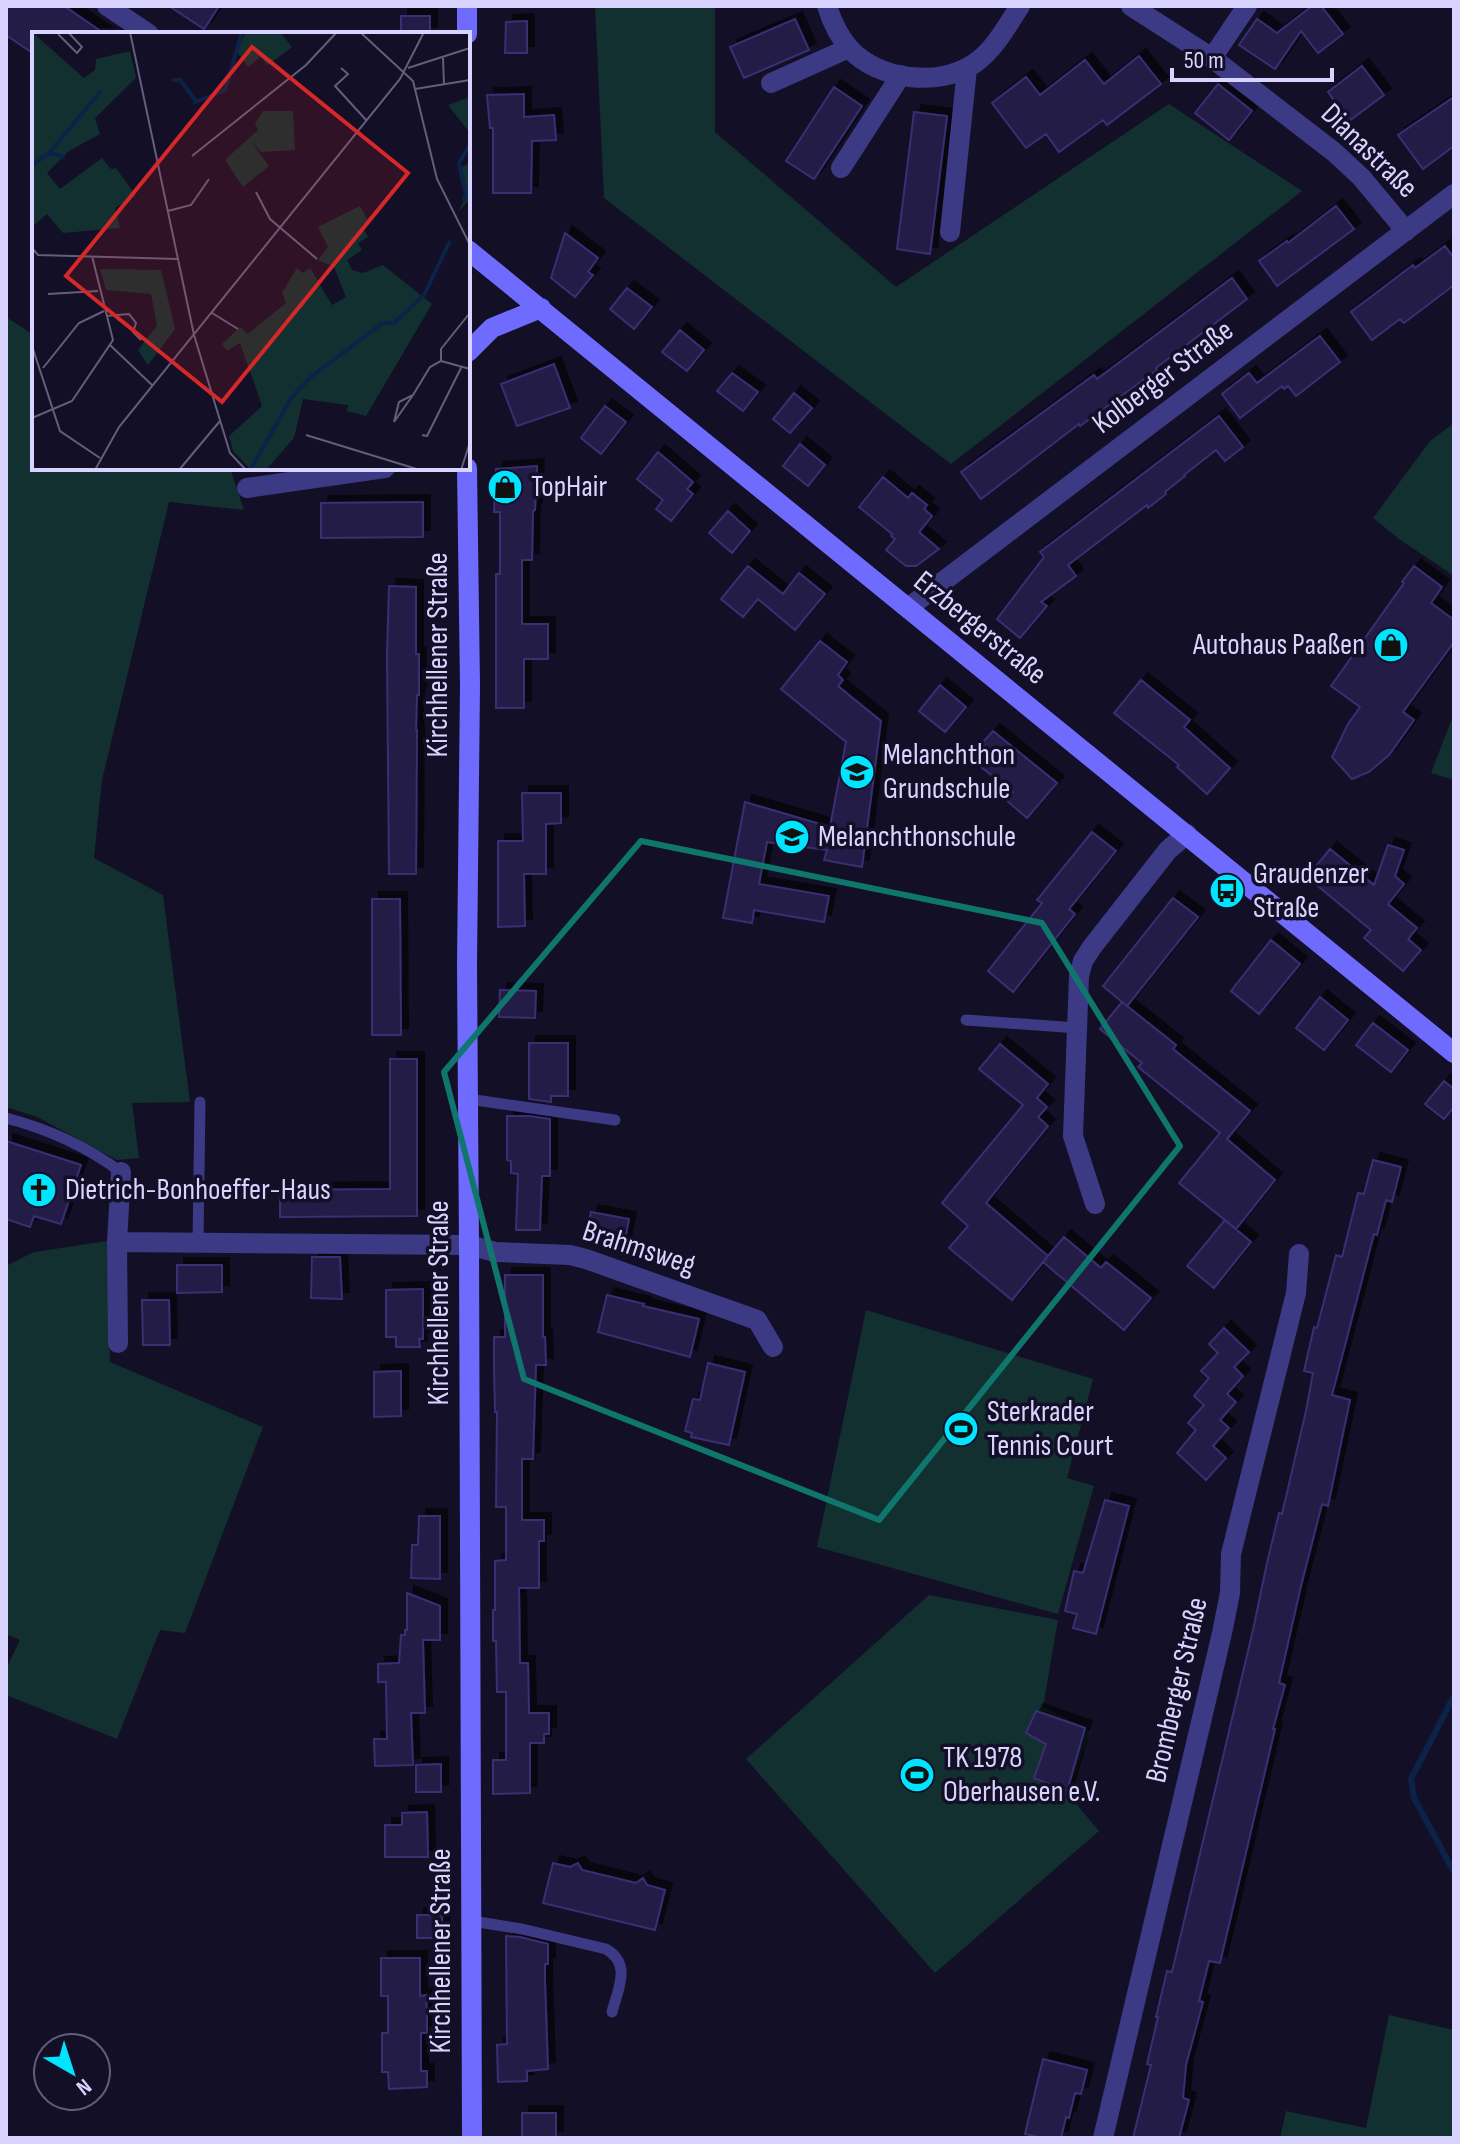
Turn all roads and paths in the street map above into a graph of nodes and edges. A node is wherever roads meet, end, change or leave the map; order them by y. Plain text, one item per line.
1 (107, 6) edge
2 (467, 6) edge
3 (827, 6) edge
4 (1020, 6) edge
5 (1131, 6) edge
6 (1247, 6) edge
7 (146, 32) edge
8 (467, 32) edge
9 (848, 47) junction
10 (1212, 58) junction
11 (967, 69) junction
12 (901, 75) junction
13 (771, 83) dead end
14 (841, 168) dead end
15 (1454, 194) edge
16 (1406, 231) junction
17 (950, 232) dead end
18 (470, 252) edge
19 (541, 308) junction
20 (470, 350) edge
21 (371, 470) edge
22 (467, 470) edge
23 (247, 488) dead end
24 (908, 608) junction
25 (1187, 834) junction
26 (966, 1020) dead end
27 (1077, 1028) junction
28 (1454, 1053) edge
29 (468, 1099) junction
30 (200, 1102) dead end
31 (6, 1118) edge
32 (615, 1120) dead end
33 (121, 1172) joint
34 (1095, 1204) dead end
35 (117, 1242) junction
36 (198, 1243) junction
37 (469, 1245) junction
38 (1299, 1254) dead end
39 (118, 1343) dead end
40 (773, 1347) dead end
41 (472, 1921) junction
42 (612, 2012) dead end
43 (472, 2138) edge
44 (1103, 2138) edge

1 - 7 street
2 - 8 main road
3 - 9 street
4 - 11 street
5 - 10 street, Dianastraße
6 - 10 street
9 - 12 street
9 - 13 street
10 - 16 street, Dianastraße
11 - 12 street
11 - 17 street
12 - 14 street
15 - 16 street, Kolberger Straße
16 - 24 street, Kolberger Straße
18 - 19 main road, Erzbergerstraße
19 - 20 main road
19 - 24 main road, Erzbergerstraße
21 - 23 street
22 - 29 main road, Kirchhellener Straße
24 - 25 main road, Erzbergerstraße
25 - 27 street
25 - 28 main road, Erzbergerstraße
26 - 27 lane
27 - 34 street
29 - 32 lane
29 - 37 main road, Kirchhellener Straße
30 - 36 lane
31 - 33 lane
33 - 35 street
35 - 36 street, Brahmsweg
35 - 39 street
36 - 37 street, Brahmsweg
37 - 40 street, Brahmsweg
37 - 41 main road, Kirchhellener Straße
38 - 44 street, Bromberger Straße
41 - 42 lane
41 - 43 main road, Kirchhellener Straße

